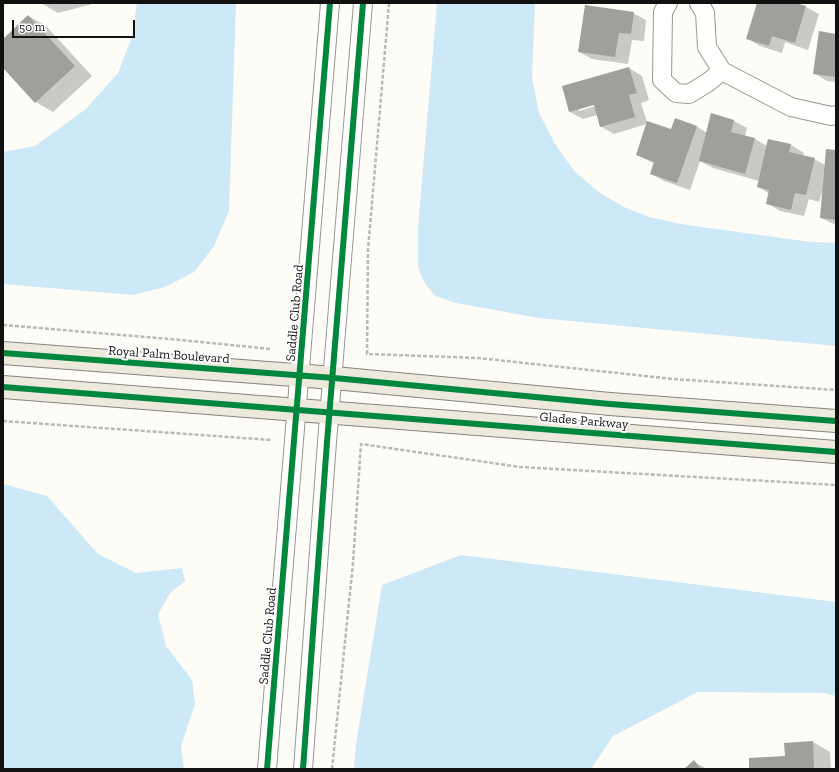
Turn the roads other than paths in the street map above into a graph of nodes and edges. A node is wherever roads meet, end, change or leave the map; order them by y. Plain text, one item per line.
1 (330, 3) edge
2 (363, 3) edge
3 (668, 3) edge
4 (699, 3) edge
5 (722, 72) junction
6 (836, 116) edge
7 (3, 353) edge
8 (301, 376) junction
9 (334, 378) junction
10 (3, 387) edge
11 (298, 409) junction
12 (330, 412) junction
13 (836, 421) edge
14 (836, 452) edge
15 (267, 769) edge
16 (303, 769) edge

1 - 8 street, Saddle Club Road
2 - 9 street
3 - 5 street
4 - 5 street
5 - 6 street
7 - 8 main road, Royal Palm Boulevard
8 - 9 main road, Royal Palm Boulevard
8 - 11 street, Saddle Club Road
9 - 12 street
9 - 13 main road, Glades Parkway
10 - 11 main road
11 - 12 main road
11 - 15 street, Saddle Club Road
12 - 14 main road, Glades Parkway
12 - 16 street

